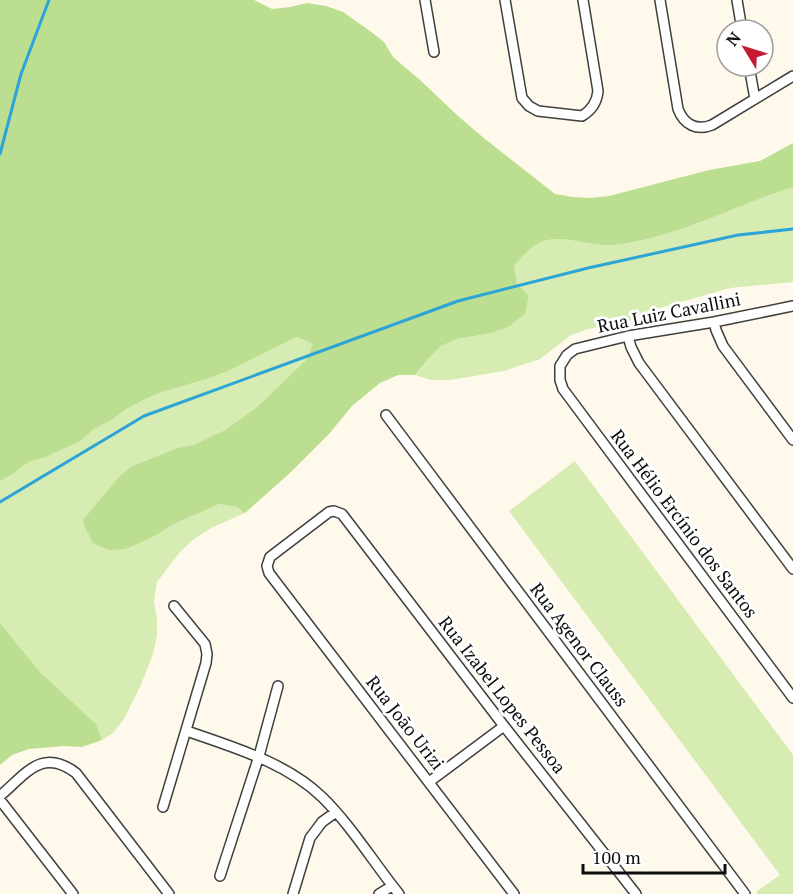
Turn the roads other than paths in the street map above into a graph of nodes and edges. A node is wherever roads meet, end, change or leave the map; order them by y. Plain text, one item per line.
1 (425, 0) edge
2 (505, 0) edge
3 (583, 0) edge
4 (660, 0) edge
5 (737, 0) edge
6 (740, 18) edge
7 (434, 52) dead end
8 (793, 76) edge
9 (751, 78) edge
10 (755, 99) junction
11 (793, 306) edge
12 (714, 321) junction
13 (628, 336) junction
14 (560, 366) joint
15 (386, 415) dead end
16 (793, 440) edge
17 (793, 569) edge
18 (268, 573) joint
19 (174, 606) dead end
20 (278, 686) dead end
21 (793, 698) edge
22 (504, 726) junction
23 (187, 731) junction
24 (259, 756) junction
25 (429, 782) junction
26 (0, 798) edge
27 (163, 807) dead end
28 (336, 812) junction
29 (220, 876) dead end
30 (395, 890) edge
31 (73, 894) edge
32 (169, 894) edge
33 (293, 894) edge
34 (379, 894) edge
35 (514, 894) edge
36 (636, 894) edge
37 (745, 894) edge

1 - 7 street
2 - 3 street
4 - 10 street
5 - 6 street
8 - 10 street
9 - 10 street
11 - 12 street, Rua Luiz Cavallini
12 - 13 street, Rua Luiz Cavallini
12 - 16 street
13 - 14 street, Rua Luiz Cavallini
13 - 17 street
14 - 21 street, Rua Hélio Ercínio dos Santos
15 - 37 street, Rua Agenor Clauss
18 - 22 street, Rua Izabel Lopes Pessoa
18 - 25 street, Rua João Urizi
19 - 23 street
20 - 24 street
22 - 25 street
22 - 36 street, Rua Izabel Lopes Pessoa
23 - 24 street
23 - 27 street
24 - 28 street
24 - 29 street
25 - 35 street, Rua João Urizi
26 - 31 street
26 - 32 street
28 - 30 street
28 - 33 street
30 - 34 street

